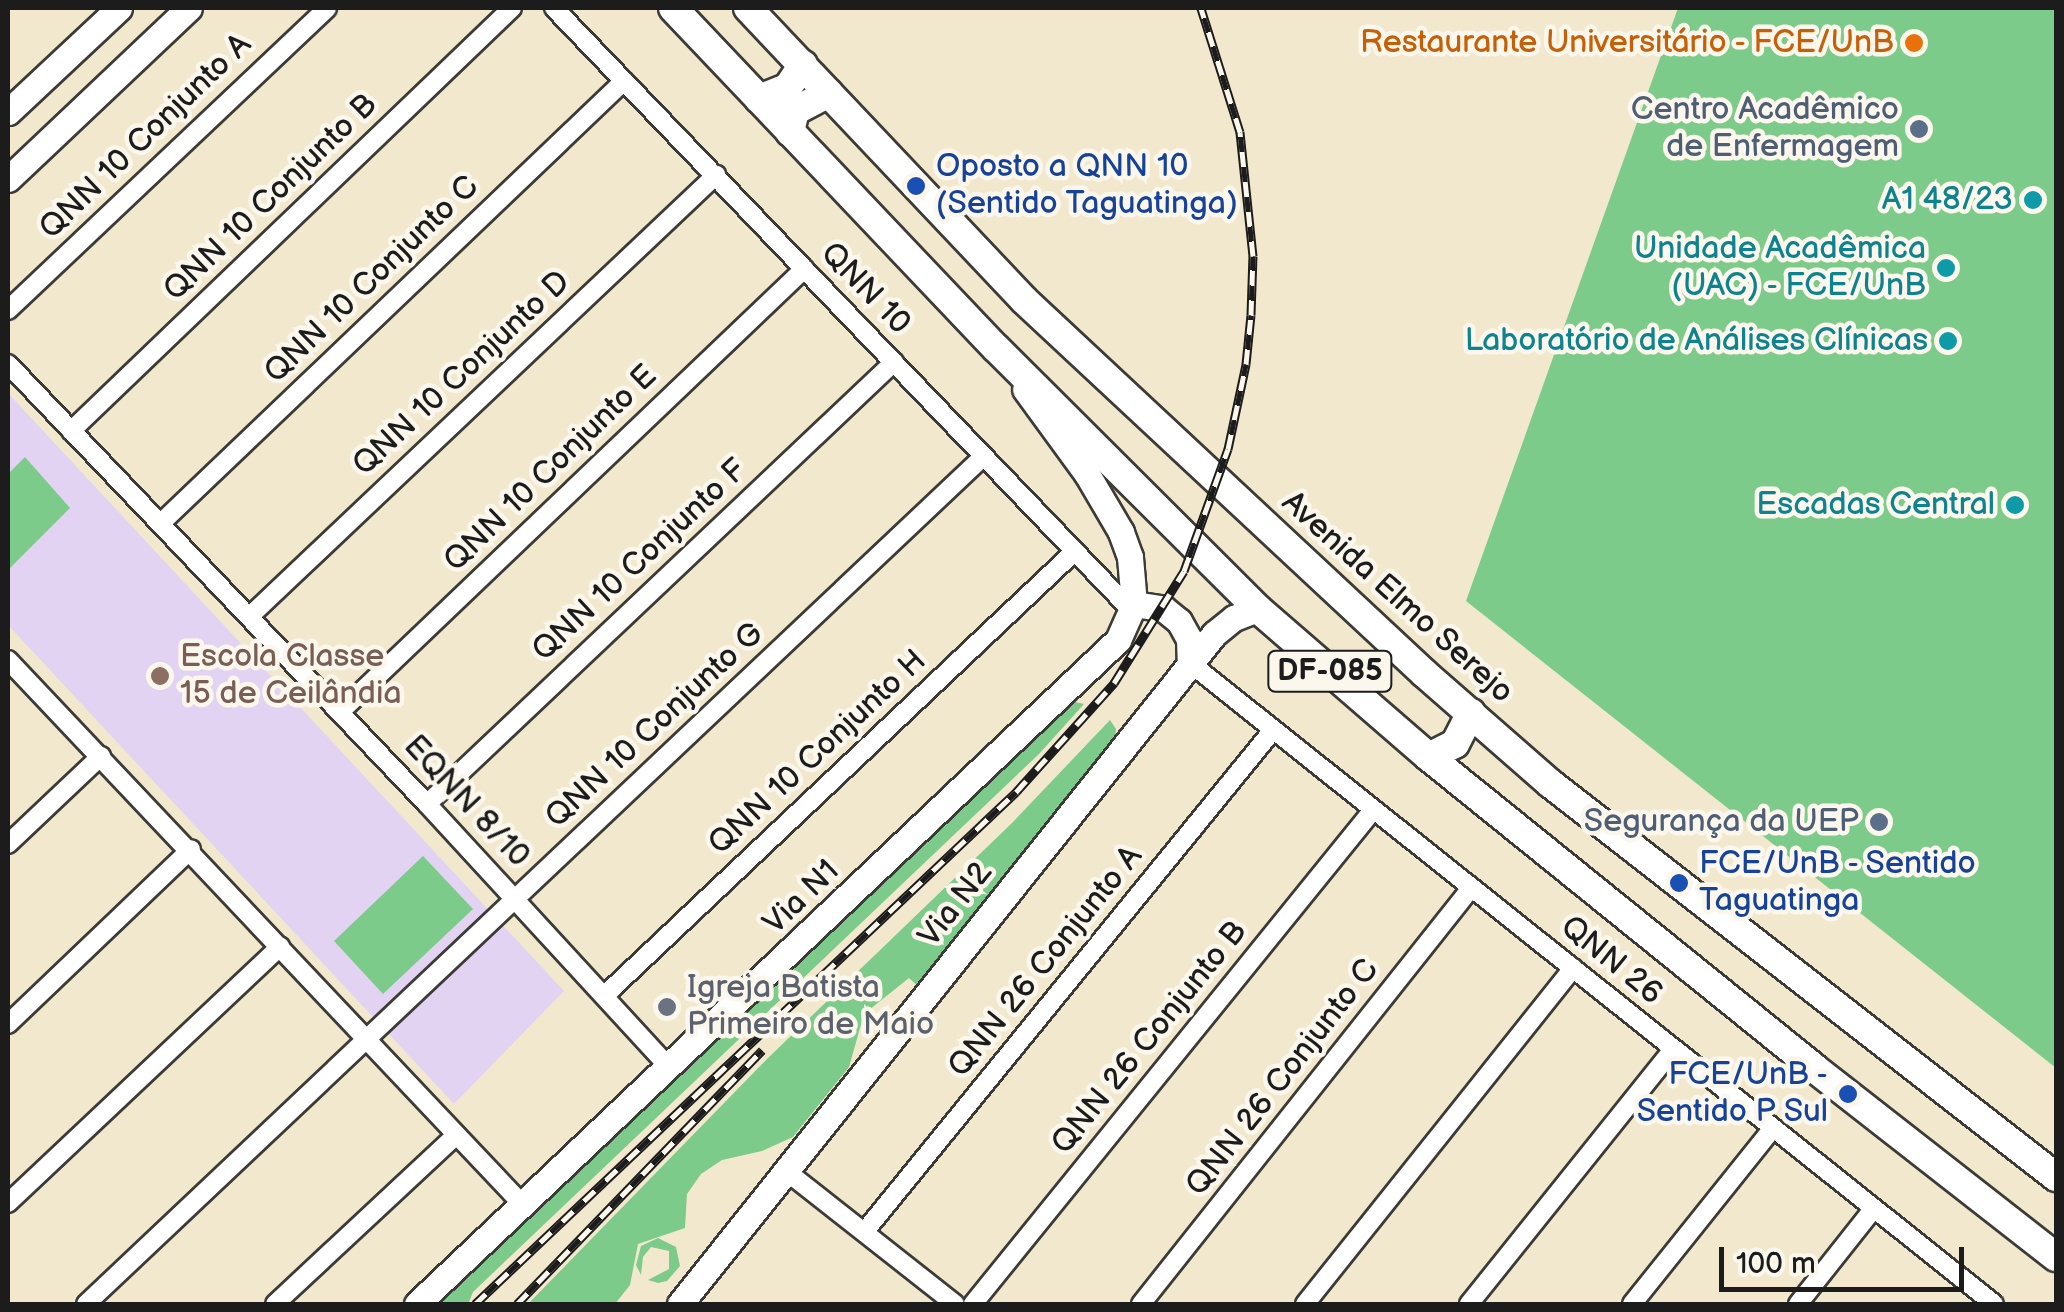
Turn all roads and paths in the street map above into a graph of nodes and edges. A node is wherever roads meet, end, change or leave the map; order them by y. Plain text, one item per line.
1 (118, 8) edge
2 (156, 8) edge
3 (188, 8) edge
4 (327, 8) edge
5 (512, 8) edge
6 (554, 8) edge
7 (673, 8) edge
8 (748, 8) edge
9 (802, 65) junction
10 (624, 80) junction
11 (829, 93) junction
12 (759, 100) junction
13 (17, 103) edge
14 (8, 128) edge
15 (790, 132) junction
16 (44, 145) junction
17 (10, 175) edge
18 (716, 175) junction
19 (804, 269) junction
20 (8, 310) edge
21 (996, 348) junction
22 (894, 362) junction
23 (8, 364) edge
24 (71, 431) junction
25 (984, 456) junction
26 (161, 523) junction
27 (1074, 552) junction
28 (1133, 607) junction
29 (1258, 609) junction
30 (250, 616) junction
31 (1190, 663) junction
32 (9, 664) edge
33 (340, 712) junction
34 (1470, 714) junction
35 (1274, 730) junction
36 (101, 756) junction
37 (1429, 757) junction
38 (427, 804) junction
39 (1373, 810) junction
40 (8, 844) edge
41 (191, 849) junction
42 (1472, 888) junction
43 (516, 899) junction
44 (280, 947) junction
45 (1573, 968) junction
46 (604, 996) junction
47 (8, 1024) edge
48 (368, 1040) junction
49 (1672, 1049) junction
50 (670, 1068) junction
51 (1772, 1129) junction
52 (456, 1135) junction
53 (786, 1172) junction
54 (2056, 1177) edge
55 (8, 1203) edge
56 (522, 1204) junction
57 (1874, 1208) junction
58 (864, 1232) junction
59 (2056, 1257) edge
60 (1970, 1297) edge
61 (86, 1304) edge
62 (275, 1304) edge
63 (416, 1304) edge
64 (680, 1304) edge
65 (955, 1304) edge
66 (973, 1304) edge
67 (1141, 1304) edge
68 (1305, 1304) edge
69 (1469, 1304) edge
70 (1632, 1304) edge
71 (1798, 1304) edge
72 (1994, 1304) edge

1 - 13 main road
2 - 16 main road
3 - 16 main road
4 - 20 street, QNN 10 Conjunto A
5 - 24 street, QNN 10 Conjunto B
6 - 10 street, QNN 10
7 - 12 main road, DF-085
8 - 9 main road, Avenida Elmo Serejo / DF-085
9 - 11 main road, Avenida Elmo Serejo / DF-085
9 - 12 main road
10 - 18 street, QNN 10
10 - 26 street, QNN 10 Conjunto C
11 - 15 main road
11 - 34 main road, Avenida Elmo Serejo / DF-085
12 - 15 main road, DF-085
13 - 14 main road
15 - 21 main road, DF-085
16 - 17 main road
18 - 19 street, QNN 10
18 - 30 street, QNN 10 Conjunto D
19 - 22 street, QNN 10
19 - 33 street, QNN 10 Conjunto E
21 - 28 main road
21 - 29 main road, DF-085
22 - 25 street, QNN 10
22 - 38 street, QNN 10 Conjunto F
23 - 24 street, EQNN 8/10
24 - 26 street, EQNN 8/10
25 - 27 street, QNN 10
25 - 43 street, QNN 10 Conjunto G
26 - 30 street, EQNN 8/10
27 - 28 street, QNN 10
27 - 46 street, QNN 10 Conjunto H
28 - 31 main road
28 - 50 main road, Via N1
29 - 31 main road, Via N2
29 - 37 main road, DF-085
30 - 33 street, EQNN 8/10
31 - 35 street, QNN 26
31 - 53 main road, Via N2
32 - 36 street
33 - 38 street, EQNN 8/10
34 - 37 main road
34 - 54 main road, Avenida Elmo Serejo / DF-085
35 - 39 street, QNN 26
35 - 58 street, QNN 26 Conjunto A
36 - 40 street
36 - 41 street
37 - 59 main road, DF-085
38 - 43 street, EQNN 8/10
39 - 42 street, QNN 26
39 - 66 street, QNN 26 Conjunto B
41 - 44 street
41 - 47 street
42 - 45 street, QNN 26
42 - 67 street, QNN 26 Conjunto C
43 - 46 street, EQNN 8/10
43 - 48 street, QNN 10 Conjunto G
44 - 48 street
44 - 55 street
45 - 49 street, QNN 26
45 - 68 street
46 - 50 street, EQNN 8/10
48 - 52 street
48 - 61 street, QNN 10 Conjunto G
49 - 51 street, QNN 26
49 - 69 street
50 - 56 main road, Via N1
51 - 57 street, QNN 26
51 - 70 street
52 - 56 street
52 - 62 street
53 - 58 street
53 - 64 main road, Via N2
56 - 63 main road, Via N1
57 - 60 street, QNN 26
57 - 71 street
58 - 65 street
60 - 72 street, QNN 26

